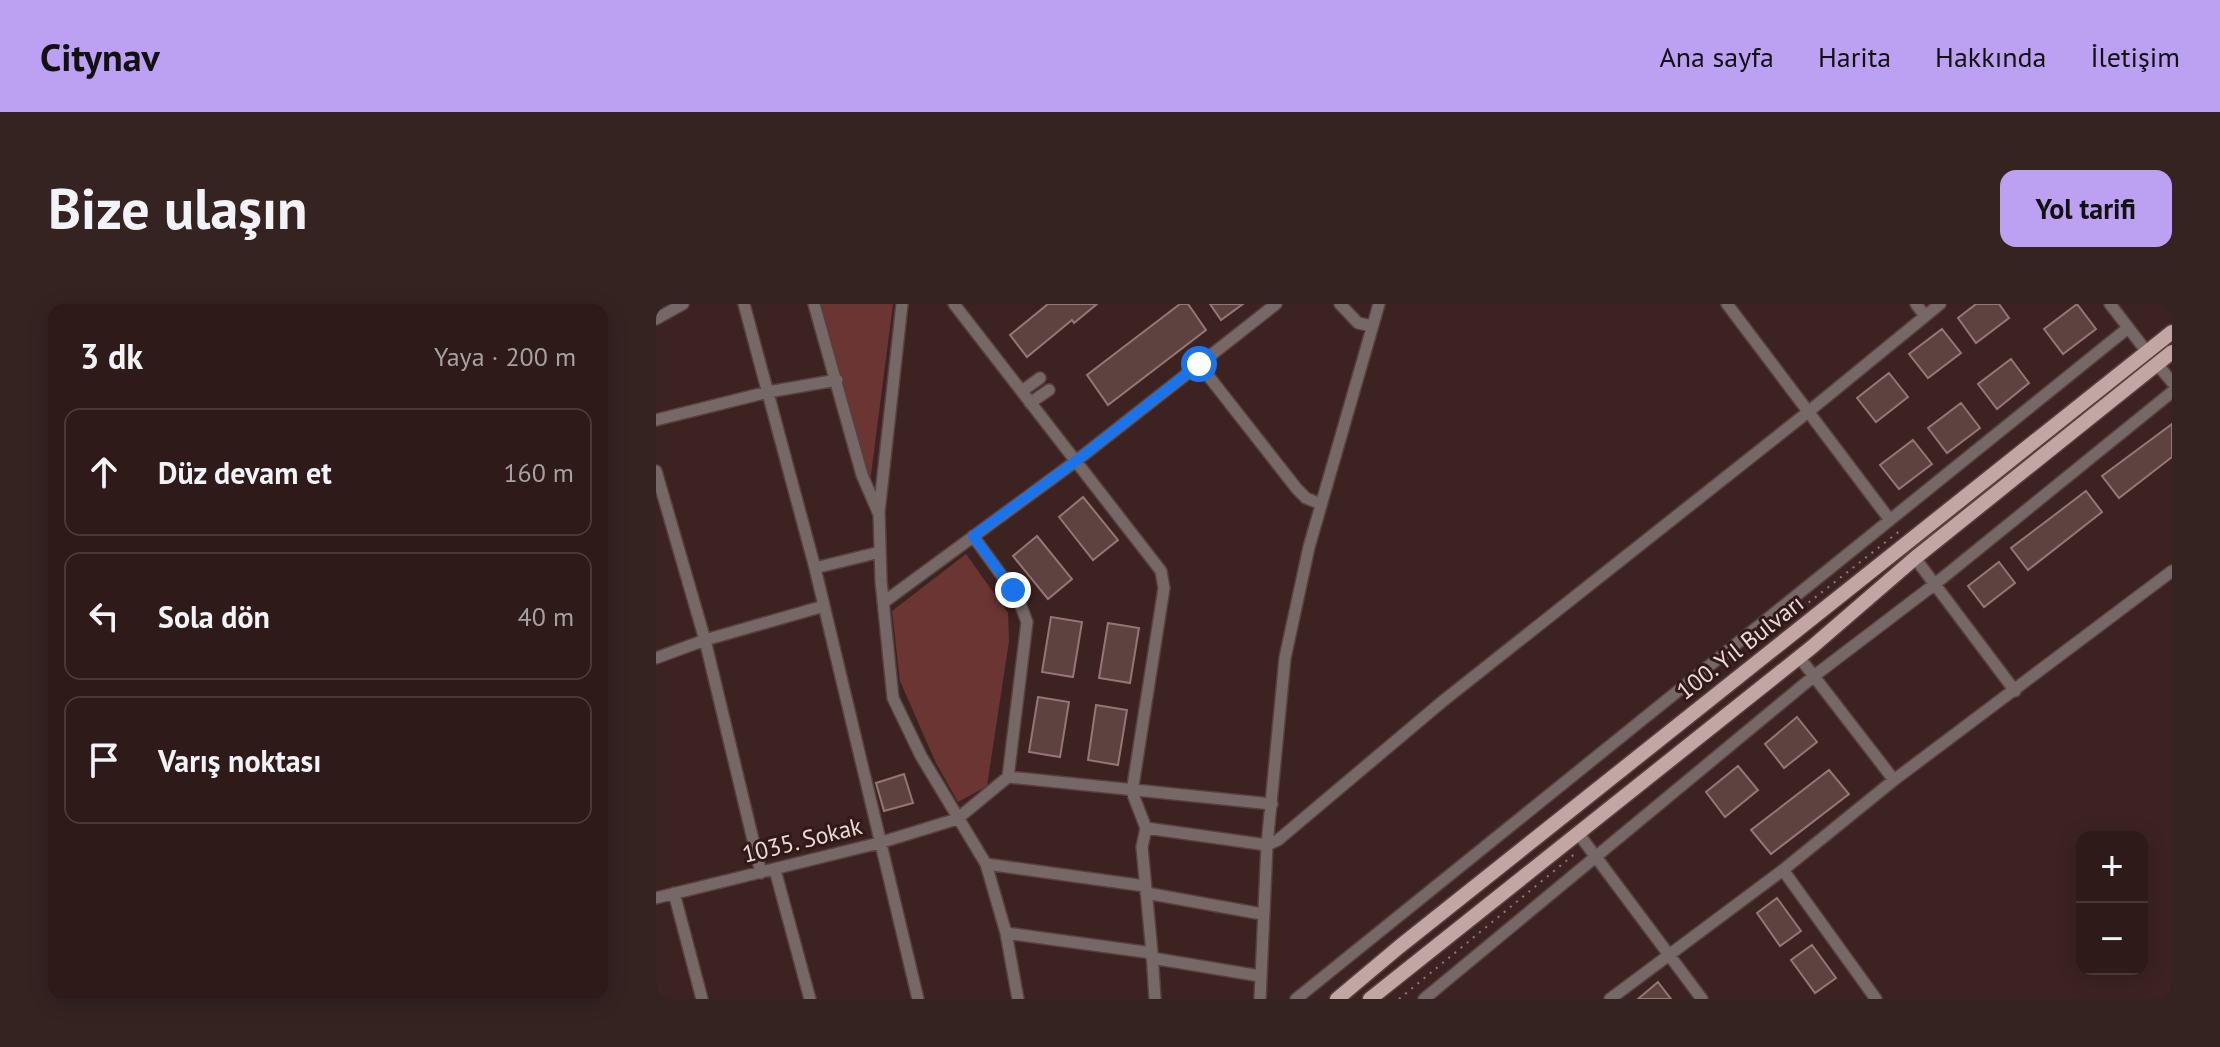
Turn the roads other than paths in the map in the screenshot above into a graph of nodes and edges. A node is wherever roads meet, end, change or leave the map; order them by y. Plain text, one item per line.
1 (683, 304) edge
2 (744, 304) edge
3 (814, 304) edge
4 (902, 304) edge
5 (954, 304) edge
6 (1276, 304) edge
7 (1340, 304) edge
8 (1379, 304) edge
9 (1727, 304) edge
10 (1916, 304) edge
11 (1940, 304) edge
12 (2110, 304) edge
13 (1925, 316) junction
14 (656, 319) edge
15 (1372, 326) junction
16 (2128, 328) junction
17 (2172, 332) edge
18 (2147, 352) junction
19 (2172, 352) edge
20 (1199, 364) junction
21 (2157, 364) junction
22 (1040, 378) dead end
23 (837, 380) junction
24 (2172, 382) edge
25 (1049, 390) dead end
26 (1022, 391) junction
27 (768, 392) junction
28 (2172, 392) edge
29 (1030, 403) junction
30 (1808, 412) junction
31 (656, 420) edge
32 (1076, 461) junction
33 (656, 471) edge
34 (1321, 504) junction
35 (879, 512) junction
36 (1890, 520) junction
37 (973, 536) junction
38 (880, 552) junction
39 (1915, 558) junction
40 (815, 568) junction
41 (2172, 571) edge
42 (1935, 584) junction
43 (884, 602) junction
44 (824, 606) junction
45 (705, 640) junction
46 (1799, 657) junction
47 (656, 658) edge
48 (1814, 676) junction
49 (2015, 691) junction
50 (1008, 777) junction
51 (1894, 780) junction
52 (1132, 792) junction
53 (1272, 804) junction
54 (957, 819) junction
55 (1146, 828) junction
56 (1578, 833) junction
57 (879, 843) junction
58 (1267, 845) junction
59 (1594, 855) junction
60 (986, 864) junction
61 (775, 870) junction
62 (1783, 870) junction
63 (761, 873) junction
64 (1146, 890) junction
65 (674, 893) junction
66 (656, 898) edge
67 (1262, 914) junction
68 (1006, 933) junction
69 (1152, 955) junction
70 (1668, 955) junction
71 (1260, 976) junction
72 (1022, 998) edge
73 (702, 999) edge
74 (810, 999) edge
75 (918, 999) edge
76 (1155, 999) edge
77 (1260, 999) edge
78 (1296, 999) edge
79 (1337, 999) edge
80 (1370, 999) edge
81 (1424, 999) edge
82 (1610, 999) edge
83 (1702, 999) edge
84 (1876, 999) edge

1 - 14 street
2 - 27 street
3 - 23 street
4 - 35 street
5 - 26 street
6 - 20 street
7 - 15 street
8 - 15 street
9 - 30 street
10 - 13 street
11 - 13 street
12 - 16 street
13 - 30 street
15 - 34 street
16 - 18 street
16 - 36 street
17 - 18 main road, 100. Yıl Bulvarı
18 - 21 main road
18 - 79 main road, 100. Yıl Bulvarı
19 - 21 main road, 100. Yıl Bulvarı
20 - 32 street
20 - 34 street
21 - 24 street
21 - 39 main road, 100. Yıl Bulvarı
22 - 26 street
23 - 27 street
23 - 35 street
25 - 29 street
26 - 29 street
27 - 31 street
27 - 40 street
28 - 42 street
29 - 32 street
30 - 36 street
30 - 58 street
32 - 37 street
32 - 52 street
33 - 45 street
34 - 53 street
35 - 38 street
36 - 78 street
37 - 43 street
37 - 50 street
38 - 40 street
38 - 43 street
39 - 42 street
39 - 46 main road, 100. Yıl Bulvarı
40 - 44 street
41 - 49 street
42 - 48 street
42 - 49 street
43 - 54 street
44 - 45 street
44 - 57 street
45 - 47 street
45 - 63 street
46 - 48 street
46 - 56 main road, 100. Yıl Bulvarı
48 - 51 street
48 - 59 street
49 - 51 street
50 - 52 street
50 - 54 street
51 - 62 street
52 - 53 street
52 - 55 street
53 - 58 street
54 - 57 street, 1035. Sokak
54 - 60 street
55 - 58 street
55 - 64 street
56 - 59 street
56 - 80 main road, 100. Yıl Bulvarı
57 - 61 street, 1035. Sokak
57 - 75 street
58 - 67 street
59 - 70 street
59 - 81 street
60 - 64 street
60 - 68 street
61 - 63 street, 1035. Sokak
61 - 74 street
62 - 70 street
62 - 84 street
63 - 65 street, 1035. Sokak
64 - 67 street
64 - 69 street
65 - 66 street, 1035. Sokak
65 - 73 street
67 - 71 street
68 - 69 street
68 - 72 street
69 - 71 street
69 - 76 street
70 - 82 street
70 - 83 street
71 - 77 street

